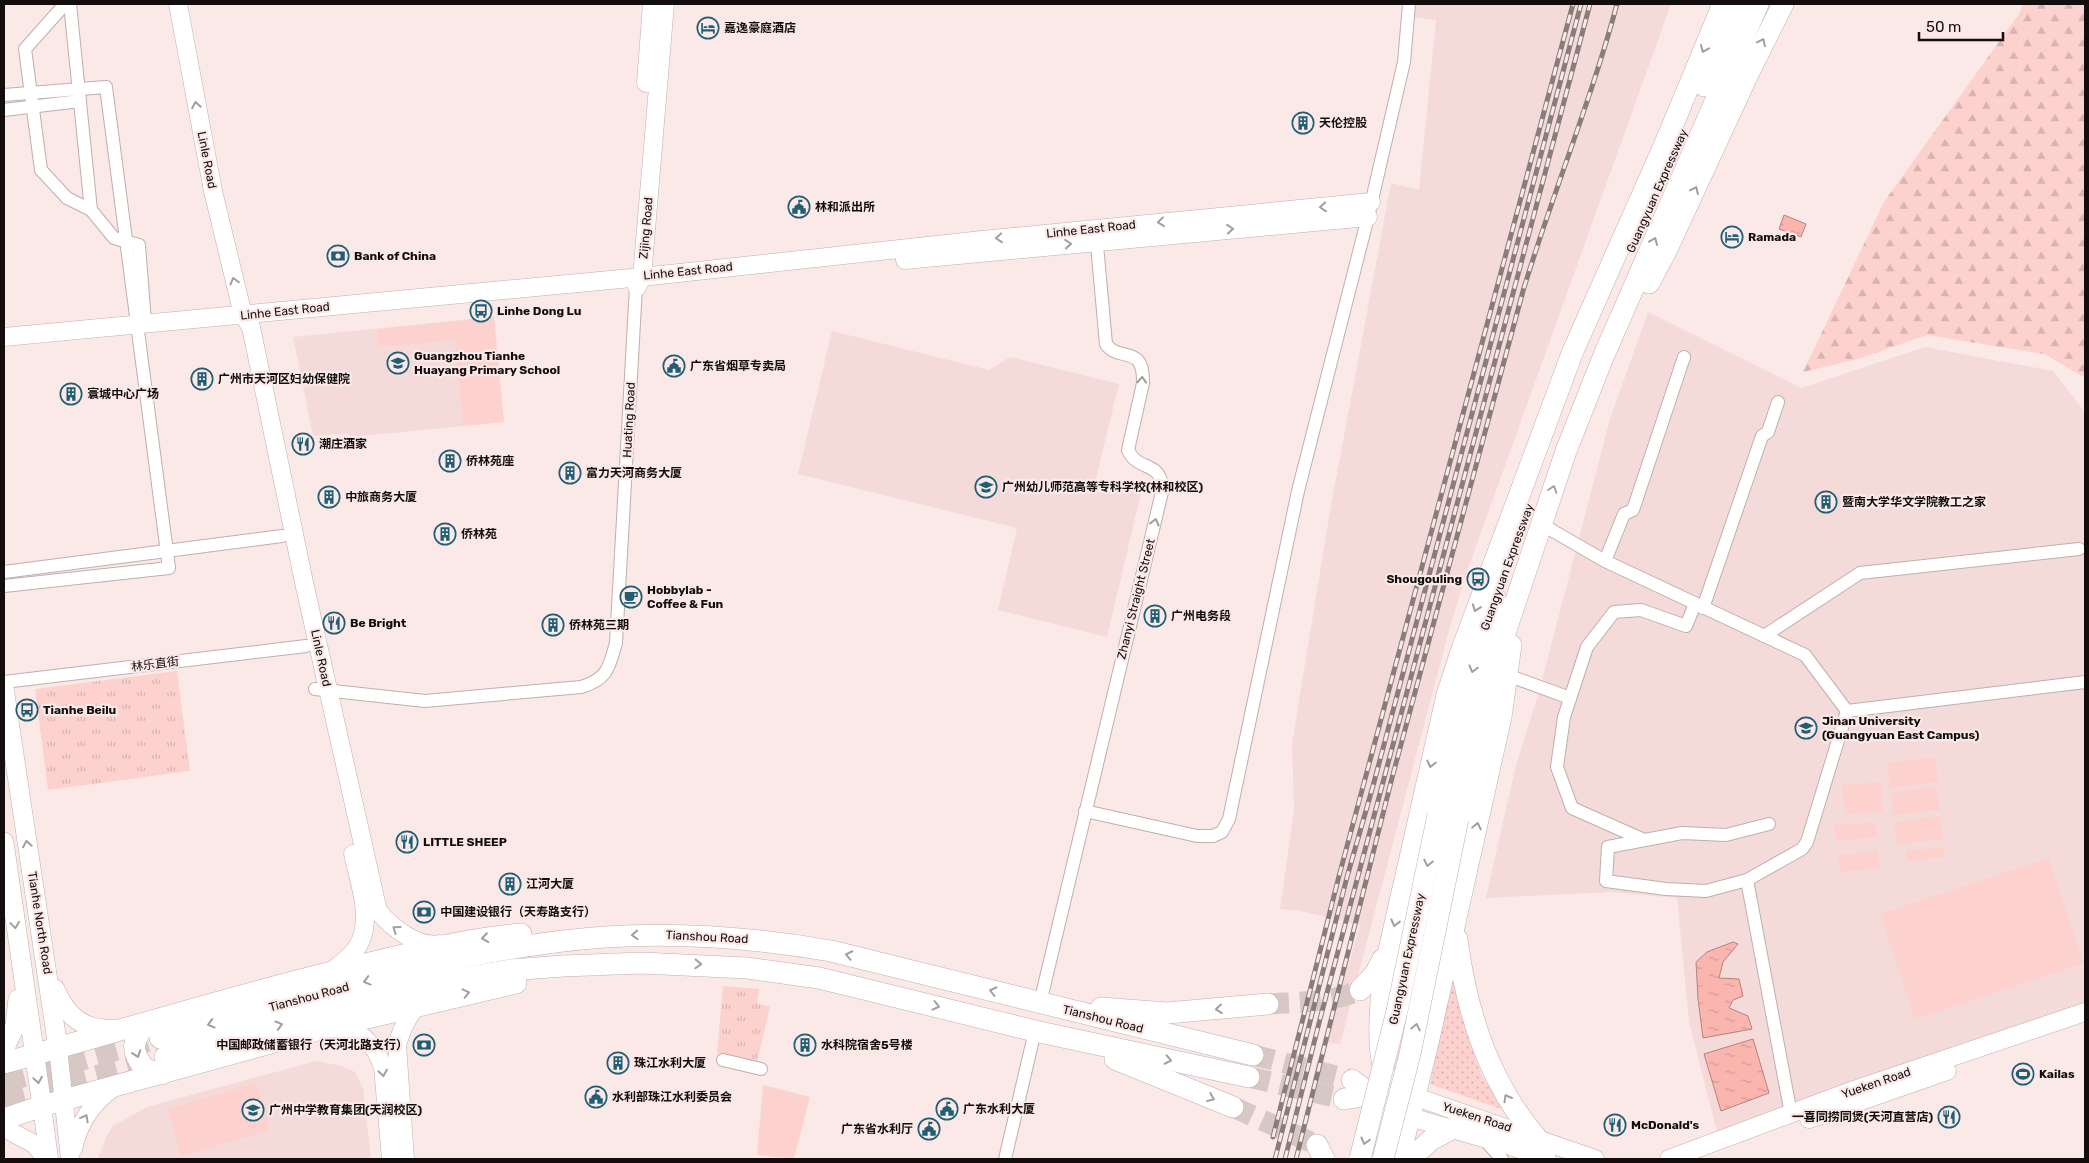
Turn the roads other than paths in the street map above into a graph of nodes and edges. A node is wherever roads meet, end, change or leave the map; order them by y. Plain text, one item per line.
1 (65, 4) edge
2 (70, 4) edge
3 (178, 4) edge
4 (652, 4) edge
5 (665, 4) edge
6 (1409, 4) edge
7 (1723, 4) edge
8 (1741, 4) edge
9 (1758, 4) edge
10 (1778, 9) edge
11 (4, 95) edge
12 (80, 101) junction
13 (33, 106) junction
14 (4, 110) edge
15 (1697, 120) junction
16 (1370, 209) junction
17 (91, 210) junction
18 (1096, 235) junction
19 (637, 280) junction
20 (245, 323) junction
21 (1619, 323) junction
22 (145, 324) junction
23 (4, 337) edge
24 (4, 349) edge
25 (1684, 357) dead end
26 (1560, 382) junction
27 (1778, 402) dead end
28 (1541, 524) junction
29 (282, 536) junction
30 (1516, 540) junction
31 (2079, 549) dead end
32 (1605, 561) junction
33 (4, 572) edge
34 (4, 586) edge
35 (1516, 601) junction
36 (1699, 606) junction
37 (1764, 636) junction
38 (306, 646) junction
39 (1508, 675) junction
40 (4, 682) edge
41 (2085, 682) edge
42 (4, 688) edge
43 (322, 689) junction
44 (1570, 698) junction
45 (1847, 711) junction
46 (1085, 811) junction
47 (1448, 817) junction
48 (1769, 824) dead end
49 (1644, 840) junction
50 (4, 842) edge
51 (1747, 880) junction
52 (1455, 925) junction
53 (603, 937) junction
54 (458, 942) junction
55 (1389, 948) junction
56 (20, 960) junction
57 (46, 961) junction
58 (597, 966) junction
59 (1446, 966) junction
60 (896, 967) junction
61 (329, 973) junction
62 (1360, 990) tunnel mouth
63 (889, 994) junction
64 (1040, 1003) junction
65 (418, 1004) junction
66 (1268, 1004) tunnel mouth
67 (2085, 1012) edge
68 (146, 1022) junction
69 (2085, 1024) edge
70 (325, 1028) junction
71 (1035, 1030) junction
72 (1428, 1043) junction
73 (58, 1048) junction
74 (4, 1050) edge
75 (34, 1055) junction
76 (1253, 1055) tunnel mouth
77 (162, 1056) junction
78 (722, 1060) dead end
79 (4, 1063) edge
80 (761, 1068) dead end
81 (1249, 1078) tunnel mouth
82 (115, 1086) junction
83 (1348, 1089) tunnel mouth
84 (1380, 1098) junction
85 (64, 1100) junction
86 (42, 1106) junction
87 (1233, 1107) tunnel mouth
88 (1413, 1107) junction
89 (1791, 1114) junction
90 (4, 1118) edge
91 (4, 1128) edge
92 (1453, 1128) junction
93 (1536, 1137) junction
94 (1504, 1152) edge
95 (47, 1159) edge
96 (70, 1159) edge
97 (392, 1159) edge
98 (405, 1159) edge
99 (1005, 1159) edge
100 (1360, 1159) edge
101 (1383, 1159) edge
102 (1390, 1159) edge
103 (1399, 1159) edge
104 (1410, 1159) edge
105 (1528, 1159) edge
106 (1546, 1159) edge
107 (1595, 1159) edge
108 (1669, 1159) edge
109 (1708, 1159) edge

1 - 13 street
2 - 12 street
20 -> 3 street, Linle Road
4 - 19 street, Zijing Road
5 - 19 street, Zijing Road
6 - 16 street
7 -> 26 highway
8 - 15 highway, Guangyuan Expressway
9 - 15 highway, Guangyuan Expressway
21 -> 10 highway
11 - 34 street
12 - 13 street
12 - 17 street
13 - 14 street
13 - 17 street
21 -> 15 highway, Guangyuan Expressway
15 - 30 highway, Guangyuan Expressway
16 - 18 street, Linhe East Road
16 - 46 street
17 - 22 street
18 - 19 street, Linhe East Road
46 -> 18 street, Zhanyi Straight Street
19 - 20 street, Linhe East Road
19 - 43 street, Huating Road
20 - 22 street, Linhe East Road
20 - 24 street, Linhe East Road
20 - 29 street, Linle Road
20 - 43 street, Linle Road
28 -> 21 highway, Guangyuan Expressway
22 - 23 street, Linhe East Road
25 - 32 street
26 - 30 highway
26 -> 55 highway
27 - 36 street
28 - 32 street
28 - 35 highway, Guangyuan Expressway
29 - 33 street
29 - 38 street, Linle Road
30 -> 47 highway, Guangyuan Expressway
31 - 37 street
32 - 36 street
35 - 39 highway
35 - 47 highway, Guangyuan Expressway
36 - 37 street
36 - 44 street
37 - 45 street
38 - 40 street, 林乐直街
38 - 43 street, Linle Road
39 - 44 street
52 -> 39 highway
41 - 45 street
57 -> 42 main road, Tianhe North Road
54 -> 43 street, Linle Road
43 - 61 street, Linle Road
44 - 49 street
45 - 51 street
46 - 64 street, Zhanyi Straight Street
47 -> 100 highway, Guangyuan Expressway, bridge
101 -> 47 highway, Guangyuan Expressway, bridge
48 - 49 street
49 - 51 street
50 -> 56 main road, Tianhe North Road
51 - 89 street
52 - 59 highway
93 -> 52 highway
53 -> 54 highway
60 -> 53 highway, Tianshou Road
53 -> 77 highway, Tianshou Road
54 - 61 highway
55 - 59 highway
55 - 62 highway
55 - 84 highway
56 - 74 main road
56 - 75 main road, Tianhe North Road
57 - 68 main road
57 - 73 main road, Tianhe North Road
58 -> 63 highway, Tianshou Road
65 -> 58 highway
77 -> 58 highway, Tianshou Road
59 - 72 highway
60 - 63 highway
64 -> 60 highway, Tianshou Road
61 - 68 highway
63 -> 71 highway, Tianshou Road
66 -> 64 highway
64 - 76 highway, Tianshou Road
65 - 70 highway
65 - 98 street
67 - 89 street, Yueken Road
68 - 73 highway
68 -> 77 highway
69 - 109 street, Yueken Road
70 - 77 highway
70 -> 97 street
71 -> 81 highway, Tianshou Road
71 -> 87 highway
71 - 99 street
72 - 84 highway
72 - 88 highway
73 - 75 highway
73 - 85 street, Tianhe North Road
75 - 79 highway
75 -> 86 main road, Tianhe North Road
77 - 82 highway
78 - 80 street
82 - 85 highway
96 -> 82 street
83 - 84 highway
84 - 88 highway
84 - 102 highway
85 - 86 highway
85 - 96 street, Tianhe North Road
86 - 90 highway
86 - 95 street, Tianhe North Road
88 - 92 street, Yueken Road
88 - 93 street, Yueken Road
88 - 103 highway
89 - 108 street, Yueken Road
91 - 95 street
92 - 94 street, Yueken Road
92 - 104 highway
93 - 107 street, Yueken Road
94 - 105 street
94 - 106 street, Yueken Road

